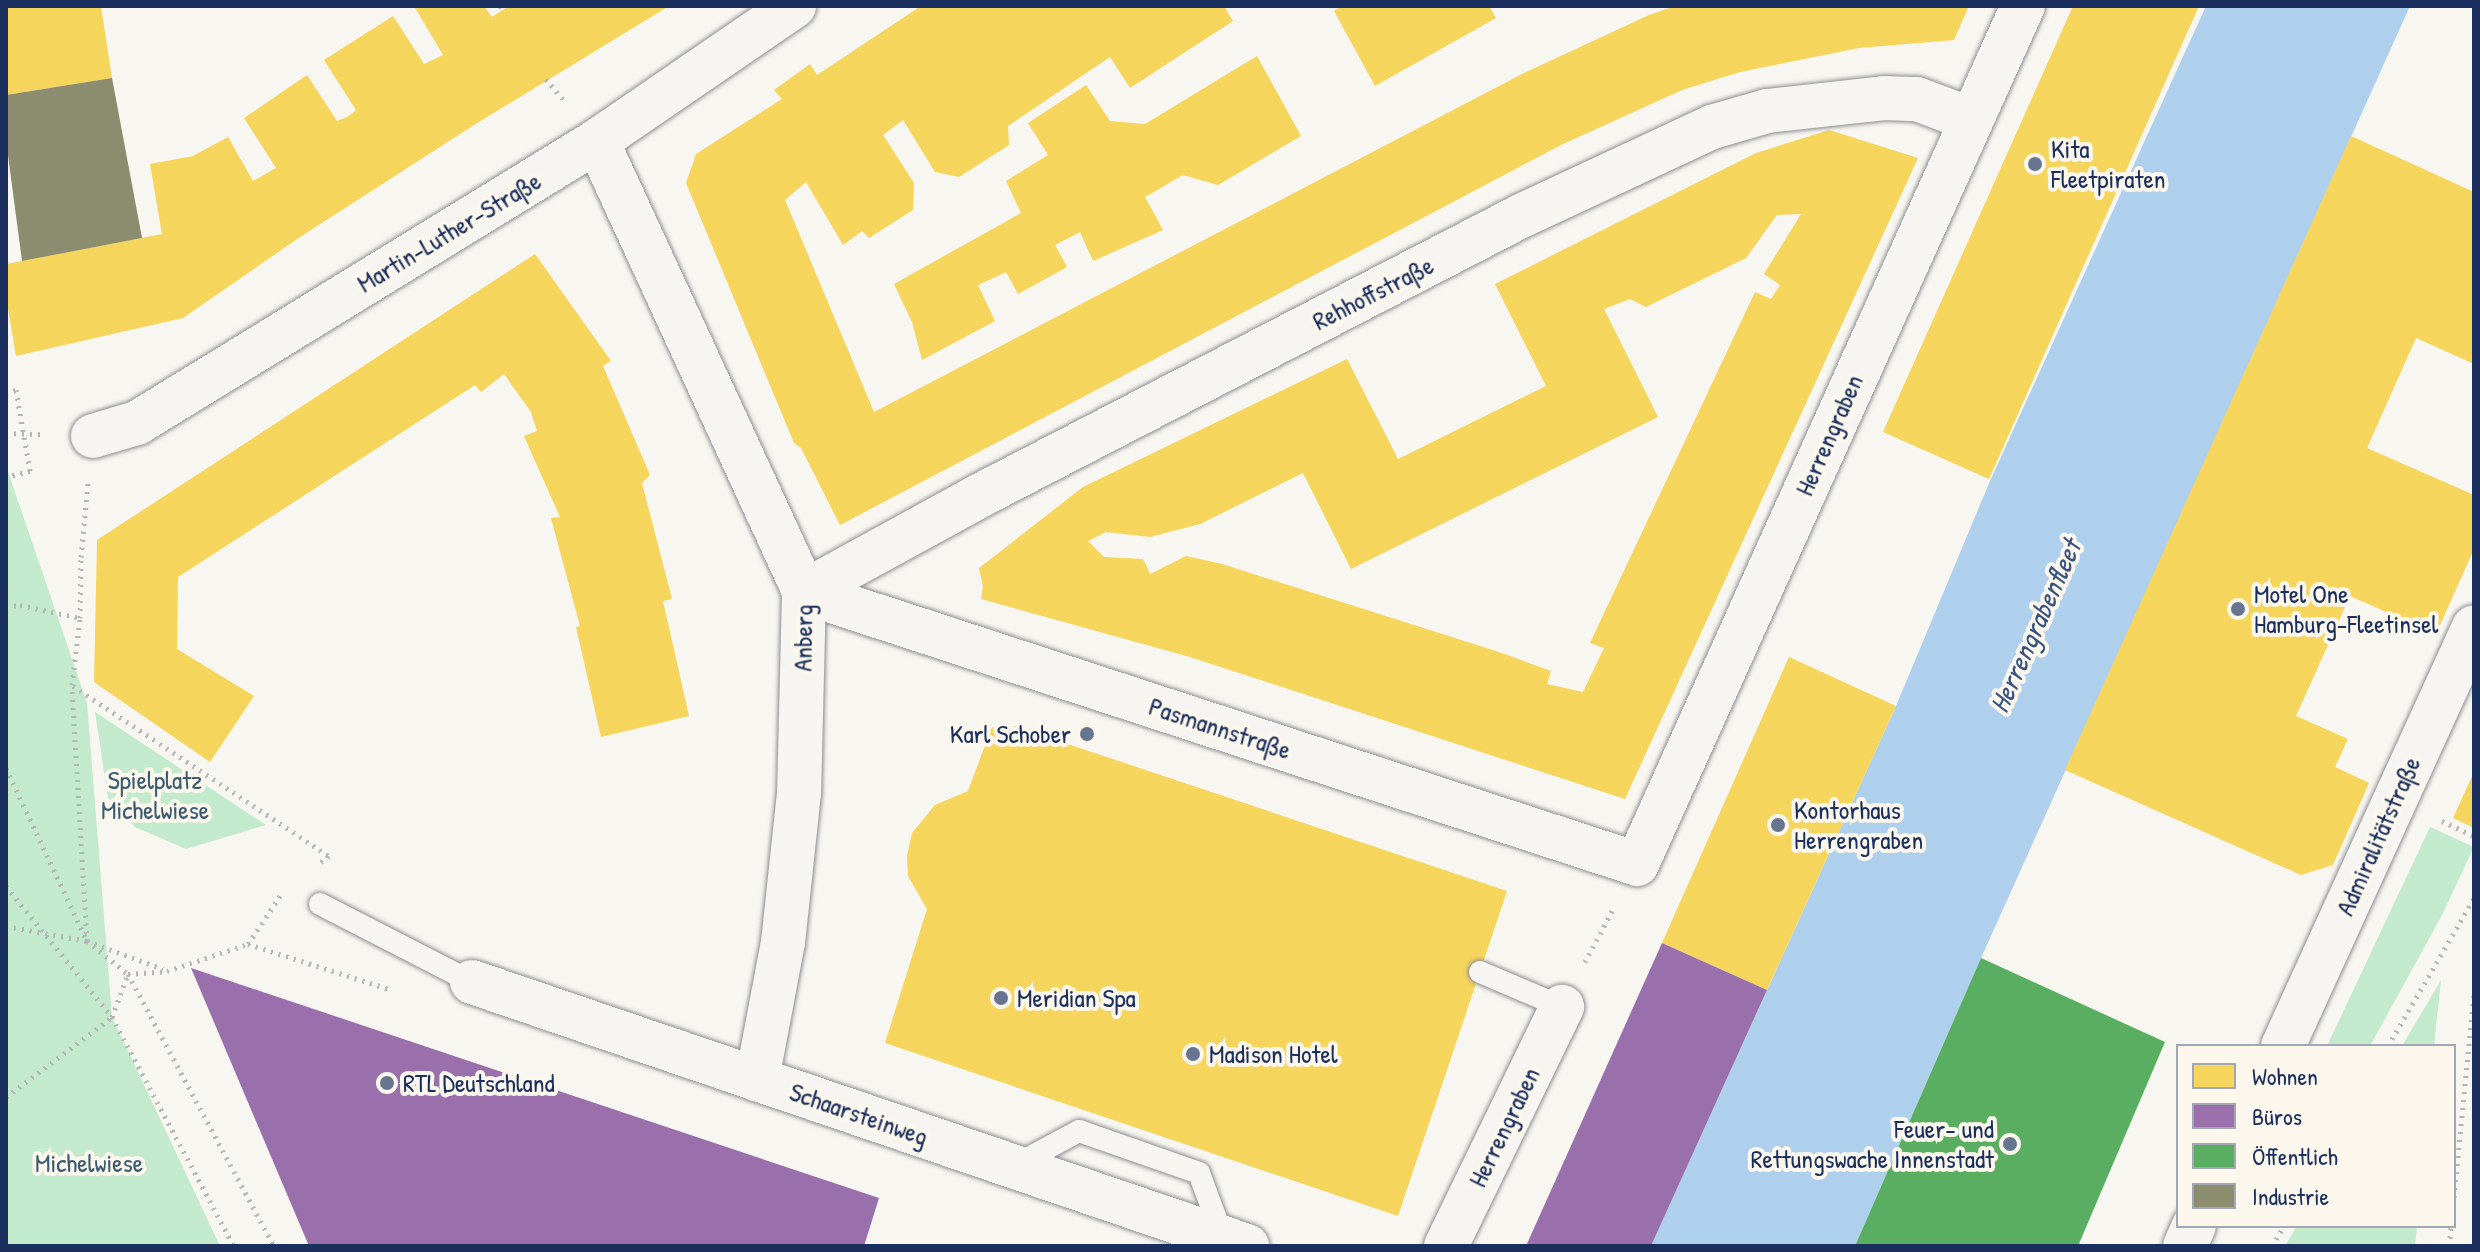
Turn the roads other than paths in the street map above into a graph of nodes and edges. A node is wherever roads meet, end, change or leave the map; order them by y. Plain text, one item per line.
1 (794, 6) edge
2 (2023, 6) edge
3 (1970, 119) junction
4 (597, 141) junction
5 (93, 436) road end
6 (804, 592) junction
7 (2474, 627) edge
8 (1637, 864) joint
9 (320, 904) dead end
10 (1480, 972) dead end
11 (472, 982) joint
12 (1562, 1007) joint
13 (2284, 1044) edge
14 (757, 1080) junction
15 (1235, 1242) edge
16 (1446, 1246) edge

1 - 4 street, Martin-Luther-Straße
2 - 3 street, Herrengraben
3 - 6 street, Rehhoffstraße
3 - 8 street, Herrengraben
4 - 5 street, Martin-Luther-Straße
4 - 6 street, Anberg
6 - 8 street, Pasmannstraße
6 - 14 street, Anberg
7 - 13 street, Admiralitätstraße
9 - 11 lane
10 - 12 lane
11 - 14 street, Schaarsteinweg
12 - 16 street, Herrengraben
14 - 15 street, Schaarsteinweg

